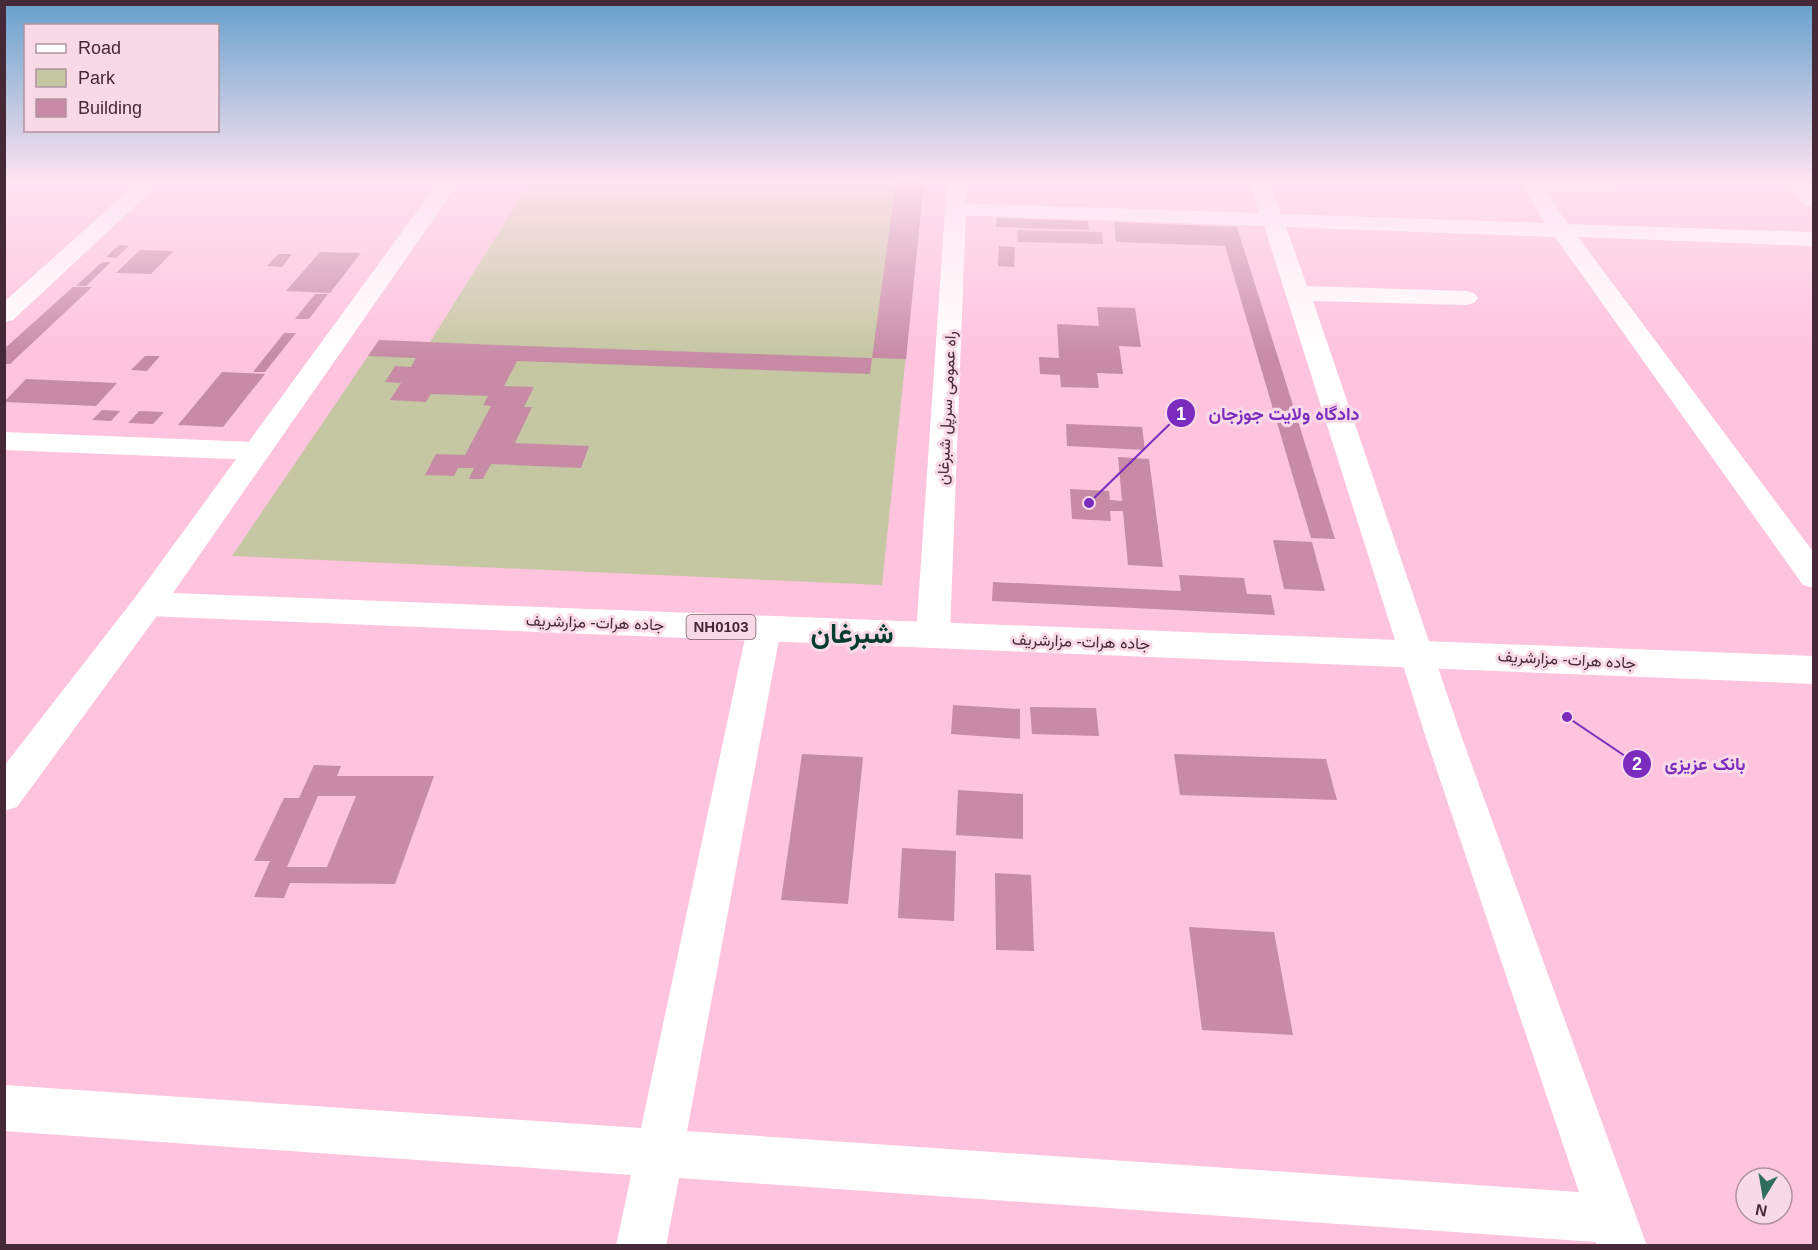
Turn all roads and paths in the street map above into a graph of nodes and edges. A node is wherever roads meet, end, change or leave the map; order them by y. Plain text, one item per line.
1 (88, 239) edge
2 (408, 239) edge
3 (954, 239) edge
4 (1280, 239) edge
5 (1569, 239) edge
6 (1298, 293) junction
7 (1466, 298) dead end
8 (4, 315) edge
9 (4, 441) edge
10 (257, 451) junction
11 (1814, 577) edge
12 (148, 604) junction
13 (764, 629) junction
14 (933, 635) junction
15 (1417, 653) junction
16 (1814, 670) edge
17 (4, 795) edge
18 (4, 1108) edge
19 (660, 1154) junction
20 (1618, 1232) edge
21 (641, 1245) edge

1 - 8 main road
2 - 10 main road
3 - 14 main road, راه عمومی سرپل شبرغان
4 - 6 main road
5 - 11 main road
6 - 7 main road
6 - 15 main road
9 - 10 main road
10 - 12 main road
12 - 13 main road, جاده هرات- مزارشریف / NH0103
12 - 17 main road
13 - 14 main road, جاده هرات- مزارشریف / NH0103
13 - 19 main road
14 - 15 main road, جاده هرات- مزارشریف / NH0103
15 - 16 main road, جاده هرات- مزارشریف / NH0103
15 - 20 main road
18 - 19 main road
19 - 20 main road
19 - 21 main road

